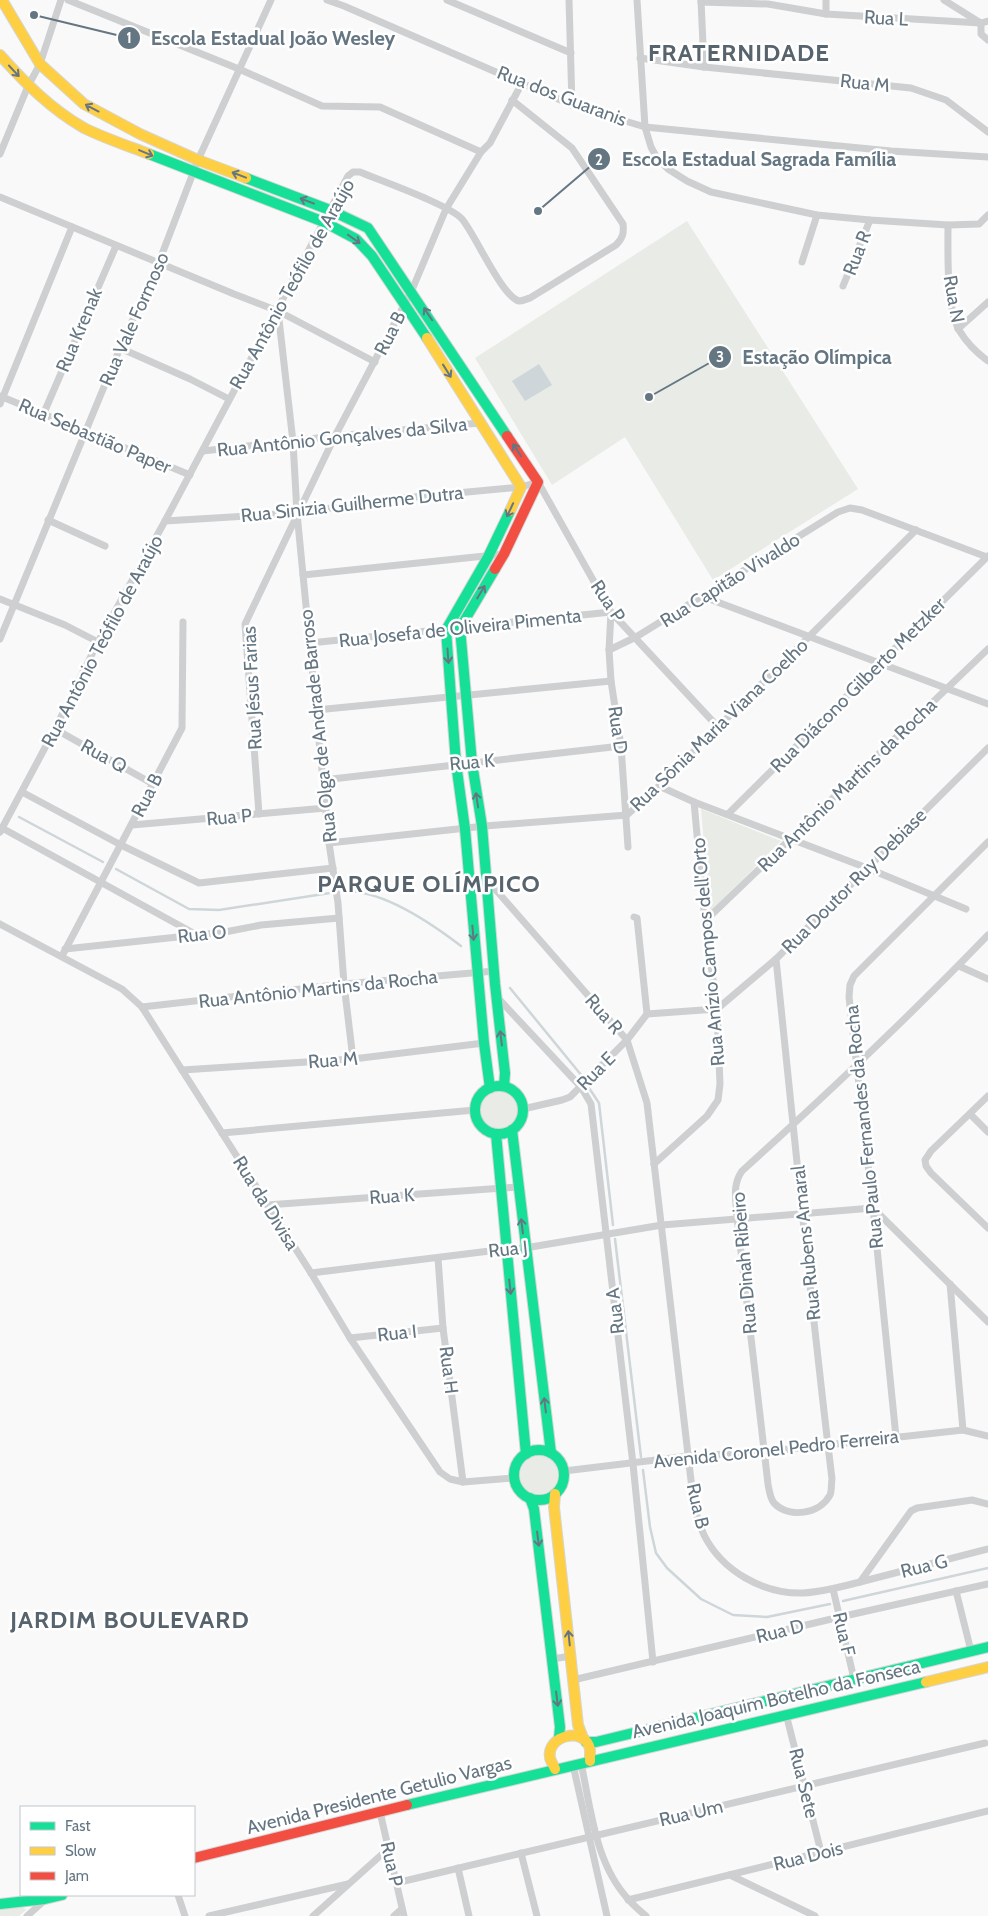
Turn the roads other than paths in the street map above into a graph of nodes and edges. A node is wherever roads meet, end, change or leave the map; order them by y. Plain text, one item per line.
1 (2, 0) edge
2 (61, 0) edge
3 (68, 0) edge
4 (271, 0) edge
5 (327, 0) edge
6 (447, 0) edge
7 (638, 0) edge
8 (826, 0) edge
9 (944, 0) edge
10 (567, 1) edge
11 (701, 1) edge
12 (768, 2) edge
13 (344, 3) edge
14 (826, 14) junction
15 (985, 22) edge
16 (988, 40) edge
17 (571, 53) junction
18 (0, 55) edge
19 (640, 58) junction
20 (40, 64) junction
21 (704, 67) junction
22 (239, 69) junction
23 (522, 83) junction
24 (28, 86) junction
25 (512, 100) junction
26 (572, 104) junction
27 (645, 127) junction
28 (988, 132) edge
29 (481, 152) junction
30 (0, 154) edge
31 (988, 157) edge
32 (198, 160) junction
33 (194, 173) junction
34 (0, 197) edge
35 (446, 208) junction
36 (330, 210) junction
37 (817, 215) junction
38 (988, 216) edge
39 (870, 220) junction
40 (324, 222) junction
41 (948, 225) junction
42 (72, 227) junction
43 (116, 246) junction
44 (159, 262) junction
45 (802, 262) dead end
46 (844, 286) dead end
47 (412, 290) junction
48 (988, 302) edge
49 (405, 304) junction
50 (278, 311) junction
51 (958, 329) junction
52 (120, 348) junction
53 (988, 361) edge
54 (375, 362) junction
55 (1, 399) edge
56 (229, 399) junction
57 (43, 415) junction
58 (480, 423) junction
59 (85, 432) junction
60 (334, 436) junction
61 (293, 442) junction
62 (203, 451) junction
63 (190, 475) junction
64 (538, 482) junction
65 (521, 487) junction
66 (297, 513) junction
67 (48, 520) junction
68 (166, 522) junction
69 (916, 530) junction
70 (104, 546) dead end
71 (504, 554) junction
72 (488, 557) junction
73 (988, 557) edge
74 (303, 575) junction
75 (704, 596) junction
76 (0, 599) edge
77 (15, 605) junction
78 (611, 612) junction
79 (183, 622) dead end
80 (460, 628) junction
81 (446, 630) junction
82 (811, 636) junction
83 (636, 637) junction
84 (0, 639) edge
85 (98, 642) junction
86 (310, 643) junction
87 (988, 649) edge
88 (609, 650) junction
89 (880, 662) junction
90 (611, 682) junction
91 (947, 689) junction
92 (466, 694) junction
93 (450, 697) junction
94 (984, 702) edge
95 (316, 710) junction
96 (718, 727) junction
97 (56, 729) junction
98 (621, 746) junction
99 (988, 748) edge
100 (456, 763) junction
101 (472, 763) junction
102 (323, 780) junction
103 (153, 784) junction
104 (659, 786) junction
105 (22, 792) junction
106 (694, 802) junction
107 (326, 808) junction
108 (259, 814) junction
109 (728, 814) junction
110 (627, 815) junction
111 (132, 825) junction
112 (482, 826) junction
113 (465, 829) junction
114 (1, 830) edge
115 (791, 839) junction
116 (988, 842) edge
117 (329, 843) junction
118 (121, 845) junction
119 (628, 847) dead end
120 (334, 868) junction
121 (867, 868) junction
122 (100, 883) junction
123 (486, 883) junction
124 (469, 884) junction
125 (935, 896) junction
126 (966, 909) dead end
127 (634, 917) dead end
128 (339, 918) junction
129 (705, 921) junction
130 (0, 924) edge
131 (195, 935) junction
132 (988, 936) edge
133 (65, 949) junction
134 (62, 956) junction
135 (776, 959) junction
136 (958, 966) junction
137 (495, 971) junction
138 (477, 973) junction
139 (988, 978) edge
140 (344, 984) junction
141 (496, 996) junction
142 (142, 1007) junction
143 (717, 1009) junction
144 (646, 1014) junction
145 (627, 1040) junction
146 (484, 1043) junction
147 (352, 1059) junction
148 (857, 1064) junction
149 (182, 1070) junction
150 (504, 1086) junction
151 (581, 1087) junction
152 (490, 1088) junction
153 (988, 1096) edge
154 (523, 1109) junction
155 (475, 1110) junction
156 (970, 1114) junction
157 (793, 1125) junction
158 (512, 1130) junction
159 (988, 1132) edge
160 (222, 1133) junction
161 (496, 1134) junction
162 (654, 1164) junction
163 (517, 1187) junction
164 (500, 1189) junction
165 (267, 1205) junction
166 (874, 1208) junction
167 (802, 1213) junction
168 (737, 1217) junction
169 (662, 1225) junction
170 (988, 1228) edge
171 (606, 1234) junction
172 (525, 1248) junction
173 (506, 1249) junction
174 (438, 1258) junction
175 (311, 1273) junction
176 (950, 1284) junction
177 (988, 1322) edge
178 (444, 1328) junction
179 (350, 1338) junction
180 (963, 1430) junction
181 (988, 1436) edge
182 (896, 1437) junction
183 (828, 1444) junction
184 (764, 1452) junction
185 (551, 1453) junction
186 (526, 1454) junction
187 (689, 1456) junction
188 (633, 1464) junction
189 (564, 1471) junction
190 (514, 1478) junction
191 (463, 1482) junction
192 (556, 1494) junction
193 (530, 1498) junction
194 (988, 1504) edge
195 (804, 1513) joint
196 (988, 1549) edge
197 (860, 1582) junction
198 (988, 1584) edge
199 (834, 1589) junction
200 (956, 1591) junction
201 (840, 1617) junction
202 (988, 1647) edge
203 (971, 1651) junction
204 (570, 1656) junction
205 (552, 1660) junction
206 (653, 1662) junction
207 (988, 1667) edge
208 (854, 1679) junction
209 (573, 1680) junction
210 (786, 1714) junction
211 (559, 1738) junction
212 (584, 1740) junction
213 (985, 1743) dead end
214 (582, 1763) junction
215 (555, 1769) junction
216 (804, 1786) junction
217 (380, 1812) junction
218 (988, 1812) edge
219 (592, 1836) junction
220 (388, 1848) junction
221 (821, 1852) junction
222 (521, 1853) junction
223 (195, 1858) edge
224 (458, 1868) junction
225 (730, 1875) junction
226 (396, 1883) junction
227 (348, 1884) junction
228 (58, 1896) edge
229 (178, 1896) edge
230 (45, 1899) junction
231 (628, 1900) junction
232 (0, 1904) edge
233 (403, 1912) edge
234 (27, 1916) edge
235 (185, 1916) edge
236 (209, 1916) edge
237 (313, 1916) edge
238 (394, 1916) edge
239 (469, 1916) edge
240 (537, 1916) edge
241 (607, 1916) edge
242 (646, 1916) edge
243 (815, 1916) edge

1 - 20 street
2 - 20 street
3 - 22 street
4 - 22 street, Rua Vale Formoso
5 - 13 street, Rua dos Guaranis
6 - 17 street
7 - 19 street
8 - 14 street
9 - 15 street
10 - 17 street
11 - 12 street, Rua L
11 - 21 street
12 - 14 street, Rua L
13 - 23 street, Rua dos Guaranis
14 - 15 street, Rua L
15 - 16 street
17 - 26 street
18 -> 24 street
19 - 21 street, Rua M
19 - 27 street
20 - 24 street
32 -> 20 street
21 - 28 street, Rua M
22 - 29 street
22 - 32 street, Rua Vale Formoso
23 - 25 street, Rua B
23 - 26 street, Rua dos Guaranis
24 - 30 street
24 -> 33 street
25 - 29 street, Rua B
25 - 35 street, Rua Antônio Teófilo de Araújo
26 - 27 street, Rua dos Guaranis
27 - 31 street, Rua dos Guaranis
27 - 37 street
29 - 35 street, Rua B
32 - 33 street, Rua Vale Formoso
36 -> 32 street
33 - 40 street
33 - 44 street, Rua Vale Formoso
34 - 42 street
35 - 36 street, Rua Antônio Teófilo de Araújo
35 - 47 street, Rua B
36 - 40 street, Rua Antônio Teófilo de Araújo
36 - 47 street
37 - 39 street
37 - 45 street
38 - 41 street
39 - 41 street
39 - 46 street, Rua R
40 -> 49 street
40 - 50 street, Rua Antônio Teófilo de Araújo
41 - 51 street, Rua N
42 - 43 street
42 - 55 street
43 - 44 street
43 - 57 street, Rua Krenak
44 - 50 street
44 - 52 street, Rua Vale Formoso
47 - 49 street, Rua B
64 -> 47 street
48 - 51 street
49 - 54 street, Rua B
49 -> 58 street
50 - 54 street
50 - 56 street, Rua Antônio Teófilo de Araújo
50 - 61 street, Rua Olga de Andrade Barroso
51 - 53 street, Rua N
52 - 56 street
52 - 59 street, Rua Vale Formoso
54 - 60 street, Rua B
55 - 57 street, Rua Sebastião Paper
56 - 62 street, Rua Antônio Teófilo de Araújo
57 - 59 street, Rua Sebastião Paper
58 - 60 street, Rua Antônio Gonçalves da Silva
58 - 65 street
59 - 63 street, Rua Sebastião Paper
59 - 67 street, Rua Vale Formoso
60 - 61 street, Rua Antônio Gonçalves da Silva
60 - 66 street, Rua B
61 - 62 street, Rua Antônio Gonçalves da Silva
61 - 66 street, Rua Olga de Andrade Barroso
62 - 63 street, Rua Antônio Teófilo de Araújo
63 - 68 street, Rua Antônio Teófilo de Araújo
64 - 65 street, Rua Sinizia Guilherme Dutra
64 - 71 street
64 - 78 street, Rua P
65 - 66 street, Rua Sinizia Guilherme Dutra
65 -> 72 street
66 - 68 street, Rua Sinizia Guilherme Dutra
66 - 74 street, Rua Olga de Andrade Barroso
66 - 108 street, Rua Jésus Farias
67 - 70 street
67 - 77 street, Rua Vale Formoso
68 - 85 street, Rua Antônio Teófilo de Araújo
69 - 73 street
69 - 75 street, Rua Capitão Vivaldo
69 - 82 street, Rua Sônia Maria Viana Coelho
71 - 72 street
80 -> 71 street
72 - 74 street
72 - 81 street
73 - 89 street, Rua Diácono Gilberto Metzker
74 - 86 street, Rua Olga de Andrade Barroso
75 - 82 street
75 - 83 street, Rua Capitão Vivaldo
76 - 77 street
77 - 84 street, Rua Vale Formoso
77 - 85 street
78 - 80 street, Rua Josefa de Oliveira Pimenta
78 - 83 street, Rua P
78 - 88 street, Rua D
79 - 103 street, Rua B
80 - 81 street, Rua Josefa de Oliveira Pimenta
80 - 92 street
81 - 86 street, Rua Josefa de Oliveira Pimenta
81 -> 93 street
82 - 89 street
82 - 96 street, Rua Sônia Maria Viana Coelho
83 - 88 street, Rua Capitão Vivaldo
83 - 96 street, Rua P
85 - 97 street, Rua Antônio Teófilo de Araújo
86 - 95 street, Rua Olga de Andrade Barroso
87 - 91 street, Rua Antônio Martins da Rocha
88 - 90 street, Rua D
89 - 91 street
89 - 109 street, Rua Diácono Gilberto Metzker
90 - 92 street
90 - 98 street, Rua D
91 - 94 street
91 - 115 street, Rua Antônio Martins da Rocha
92 - 93 street
92 - 101 street
93 - 95 street
93 - 100 street
95 - 102 street, Rua Olga de Andrade Barroso
96 - 104 street, Rua Sônia Maria Viana Coelho
97 - 103 street, Rua Q
97 - 105 street, Rua Antônio Teófilo de Araújo
98 - 101 street, Rua K
98 - 110 street, Rua D
99 - 121 street, Rua Doutor Ruy Debiase
100 - 101 street, Rua K
100 - 102 street, Rua K
100 - 113 street
112 -> 101 street
102 - 107 street, Rua Olga de Andrade Barroso
103 - 111 street, Rua B
104 - 106 street
104 - 110 street, Rua Sônia Maria Viana Coelho
105 - 114 street, Rua Antônio Teófilo de Araújo
105 - 118 street
106 - 109 street
106 - 129 street, Rua Anízio Campos dell'Orto
107 - 108 street, Rua P
107 - 117 street, Rua Olga de Andrade Barroso
108 - 111 street, Rua P
109 - 115 street
110 - 112 street, Rua Sônia Maria Viana Coelho
110 - 119 street, Rua D
111 - 118 street, Rua B
112 - 113 street, Rua Sônia Maria Viana Coelho
112 - 123 street
113 - 117 street, Rua Sônia Maria Viana Coelho
113 - 124 street
114 - 122 street
115 - 121 street
115 - 129 street, Rua Antônio Martins da Rocha
116 - 125 street, Rua Paulo Fernandes da Rocha
117 - 120 street, Rua Olga de Andrade Barroso
118 - 120 street
118 - 122 street, Rua B
120 - 128 street, Rua Olga de Andrade Barroso
121 - 125 street
121 - 135 street, Rua Doutor Ruy Debiase
122 - 131 street
122 - 133 street, Rua B
123 - 124 street
123 - 137 street
123 - 145 street, Rua R
124 -> 138 street
125 - 126 street
125 - 148 street, Rua Paulo Fernandes da Rocha
127 - 144 street
128 - 131 street, Rua O
128 - 140 street, Rua Olga de Andrade Barroso
129 - 143 street, Rua Anízio Campos dell'Orto
130 - 134 street, Rua da Divisa
131 - 133 street, Rua O
132 - 136 street, Rua Dinah Ribeiro
133 - 134 street, Rua B
134 - 142 street, Rua da Divisa
135 - 143 street, Rua Doutor Ruy Debiase
135 - 157 street, Rua Rubens Amaral
136 - 139 street
136 - 148 street, Rua Dinah Ribeiro
137 - 138 street, Rua Antônio Martins da Rocha
137 - 141 street
138 - 140 street, Rua Antônio Martins da Rocha
138 - 146 street
140 - 142 street, Rua Antônio Martins da Rocha
140 - 147 street, Rua Olga de Andrade Barroso
150 -> 141 street
141 - 151 street, Rua A
142 - 149 street, Rua da Divisa
143 - 144 street
143 - 162 street, Rua Anízio Campos dell'Orto
144 - 145 street, Rua E
145 - 151 street, Rua E
145 - 162 street, Rua R
146 - 147 street, Rua M
146 - 152 street
147 - 149 street, Rua M
148 - 157 street, Rua Dinah Ribeiro
148 - 166 street, Rua Paulo Fernandes da Rocha
149 - 160 street, Rua da Divisa
150 - 152 street
150 - 154 street
151 - 154 street, Rua E
151 - 171 street, Rua A
152 - 155 street
153 - 156 street
154 - 158 street
155 - 160 street
155 - 161 street
156 - 159 street
156 - 170 street
157 - 167 street, Rua Rubens Amaral
157 - 168 street, Rua Dinah Ribeiro
158 - 161 street
158 - 163 street
160 - 165 street, Rua da Divisa
161 - 164 street
162 - 169 street, Rua R
163 - 164 street, Rua K
172 -> 163 street
164 - 165 street, Rua K
164 - 173 street
165 - 175 street, Rua da Divisa
166 - 167 street, Rua J
166 - 176 street
166 - 182 street, Rua Paulo Fernandes da Rocha
167 - 168 street, Rua J
167 - 183 street, Rua Rubens Amaral
168 - 169 street, Rua J
168 - 184 street, Rua Dinah Ribeiro
169 - 171 street, Rua J
169 - 187 street, Rua B
171 - 172 street, Rua J
171 - 188 street, Rua A
172 - 173 street, Rua J
185 -> 172 street
173 - 174 street, Rua J
173 -> 186 street
174 - 175 street, Rua J
174 - 178 street, Rua H
175 - 179 street, Rua da Divisa
176 - 177 street
176 - 180 street
178 - 179 street, Rua I
178 - 191 street, Rua H
179 - 191 street, Rua da Divisa
180 - 181 street, Avenida Coronel Pedro Ferreira
180 - 182 street, Avenida Coronel Pedro Ferreira
182 - 183 street, Avenida Coronel Pedro Ferreira
183 - 184 street, Avenida Coronel Pedro Ferreira
183 - 195 street, Rua Rubens Amaral
184 - 187 street, Avenida Coronel Pedro Ferreira
184 - 195 street, Rua Dinah Ribeiro
185 - 186 street
185 - 189 street
186 - 190 street
187 - 188 street, Avenida Coronel Pedro Ferreira
187 - 199 street, Rua B
188 - 189 street, Avenida Coronel Pedro Ferreira
188 - 206 street, Rua A
189 - 192 street
190 - 191 street, Rua da Divisa
190 - 193 street
192 - 193 street
204 -> 192 street
193 -> 205 street
194 - 197 street
196 - 197 street, Rua G
197 - 199 street, Rua B
198 - 200 street, Rua D
199 - 201 street, Rua F
200 - 201 street, Rua D
200 - 203 street
201 - 206 street, Rua D
201 - 208 street, Rua F
202 - 203 street
203 - 208 street
204 - 205 street
204 - 209 street
205 -> 211 street
206 - 209 street, Rua D
207 - 210 street, Avenida Joaquim Botelho da Fonseca
208 - 212 street
209 - 212 street
210 - 214 street, Avenida Joaquim Botelho da Fonseca
210 - 216 street, Rua Sete
211 - 212 street
211 - 215 street
212 - 214 street
213 - 216 street, Rua Um
214 - 215 street, Avenida Presidente Getulio Vargas
214 - 219 street
215 - 217 street, Avenida Presidente Getulio Vargas
216 - 219 street, Rua Um
216 - 221 street, Rua Sete
217 - 220 street, Rua P
217 - 223 street, Avenida Presidente Getulio Vargas
218 - 221 street, Rua Dois
219 - 222 street, Rua Um
219 - 231 street
219 - 241 street
220 - 226 street, Rua P
220 - 227 street
221 - 225 street, Rua Dois
222 - 224 street, Rua Um
222 - 240 street
224 - 226 street, Rua Um
224 - 239 street
225 - 231 street, Rua Dois
225 - 243 street
226 - 233 street, Rua P
227 - 236 street
227 - 237 street
228 - 230 street
229 - 235 street
230 - 232 street
230 - 234 street
231 - 242 street
233 - 238 street

